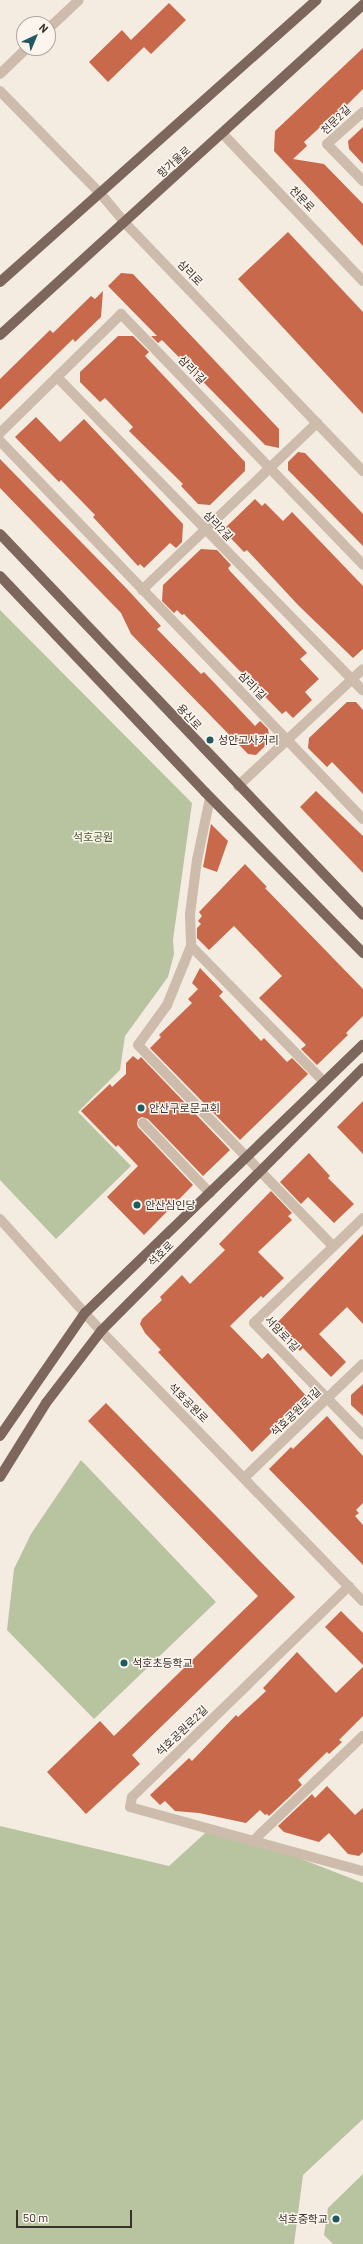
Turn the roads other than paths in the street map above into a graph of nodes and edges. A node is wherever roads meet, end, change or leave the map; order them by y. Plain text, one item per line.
1 (79, 0) edge
2 (316, 0) edge
3 (363, 5) edge
4 (56, 22) edge
5 (19, 56) edge
6 (0, 74) edge
7 (0, 91) edge
8 (363, 112) edge
9 (223, 134) junction
10 (363, 181) edge
11 (100, 193) junction
12 (125, 223) junction
13 (2, 279) edge
14 (363, 281) edge
15 (0, 335) edge
16 (57, 377) junction
17 (317, 423) junction
18 (0, 433) edge
19 (0, 441) edge
20 (268, 468) junction
21 (363, 471) edge
22 (204, 529) junction
23 (0, 534) edge
24 (363, 565) edge
25 (0, 576) edge
26 (142, 590) junction
27 (363, 669) edge
28 (352, 680) junction
29 (363, 692) edge
30 (287, 741) junction
31 (238, 786) junction
32 (210, 798) junction
33 (363, 819) edge
34 (363, 914) edge
35 (191, 946) junction
36 (363, 953) edge
37 (363, 1045) edge
38 (363, 1068) edge
39 (324, 1082) junction
40 (143, 1123) dead end
41 (246, 1157) junction
42 (260, 1172) junction
43 (210, 1193) junction
44 (363, 1218) edge
45 (0, 1219) edge
46 (333, 1246) junction
47 (85, 1313) junction
48 (101, 1331) junction
49 (363, 1364) edge
50 (328, 1399) junction
51 (363, 1435) edge
52 (0, 1436) edge
53 (0, 1476) edge
54 (245, 1477) junction
55 (349, 1586) junction
56 (363, 1600) edge
57 (363, 1736) edge
58 (254, 1840) junction
59 (363, 1871) edge

1 - 4 street
2 - 11 main road
3 - 9 main road, 항가울로
5 - 6 street
7 - 11 street, 삼리로
8 - 10 street, 천문2길
9 - 12 main road, 항가울로
9 - 14 street, 천문로
11 - 12 street, 삼리로
11 - 13 main road
12 - 15 main road, 항가울로
12 - 17 street, 삼리로
16 - 18 street, 삼리1길
16 - 20 street, 삼리1길
16 - 22 street, 삼리2길
17 - 20 street
17 - 21 street, 삼리로
19 - 26 street, 삼리1길
20 - 22 street
20 - 24 street, 삼리1길
22 - 26 street
22 - 28 street, 삼리2길
23 - 31 main road, 용신로
25 - 32 main road
26 - 30 street, 삼리1길
27 - 28 street
28 - 29 street, 삼리2길
28 - 30 street
30 - 31 street
30 - 33 street, 삼리1길
31 - 34 main road, 용신로
32 - 35 street
32 - 36 main road
35 - 39 street
35 - 41 street
37 - 39 main road, 석호로
38 - 42 main road, 석호로
39 - 41 main road, 석호로
40 - 43 street
41 - 42 street
41 - 43 main road, 석호로
42 - 46 street
42 - 48 main road, 석호로
43 - 47 main road, 석호로
44 - 46 street, 서암로1길
45 - 47 street, 석호공원로
46 - 50 street, 서암로1길
47 - 48 street, 석호공원로
47 - 52 main road, 석호로
48 - 53 main road, 석호로
48 - 54 street, 석호공원로
49 - 50 street, 석호공원로1길
50 - 51 street, 서암로1길
50 - 54 street, 석호공원로1길
54 - 55 street, 석호공원로
55 - 56 street, 석호공원로
55 - 58 street, 석호공원로2길
57 - 58 street
58 - 59 street, 석호공원로2길

